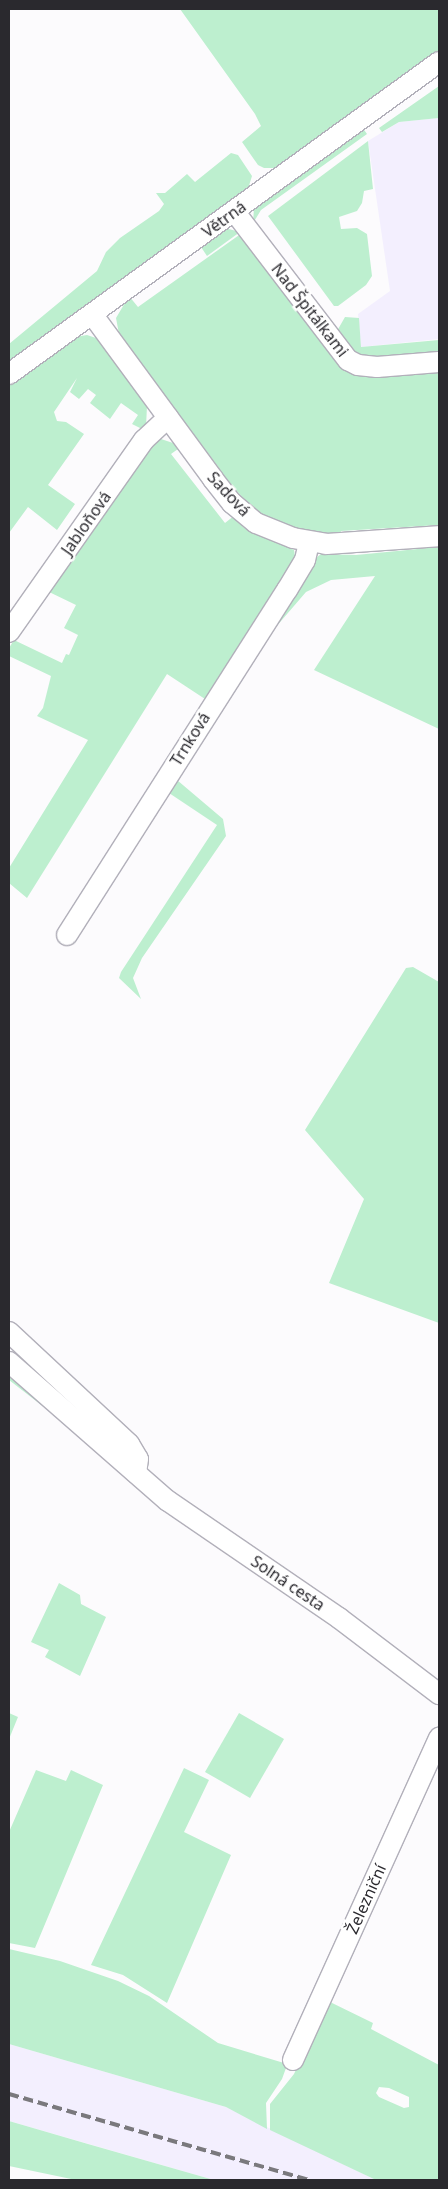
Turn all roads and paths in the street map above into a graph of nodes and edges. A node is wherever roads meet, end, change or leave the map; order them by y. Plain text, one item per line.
1 (439, 62) edge
2 (234, 211) junction
3 (92, 314) junction
4 (439, 362) edge
5 (9, 374) edge
6 (168, 418) junction
7 (439, 536) edge
8 (309, 542) junction
9 (9, 632) edge
10 (67, 935) dead end
11 (9, 1332) edge
12 (9, 1362) edge
13 (136, 1473) junction
14 (439, 1694) edge
15 (439, 1738) edge
16 (293, 2060) dead end

1 - 2 street, Větrná
2 - 3 street, Větrná
2 - 4 street, Nad Špitálkami
3 - 5 street, Větrná
3 - 6 street, Sadová
6 - 8 street, Sadová
6 - 9 street, Jabloňová
7 - 8 street, Sadová
8 - 10 street, Trnková
11 - 13 street
12 - 13 street, Solná cesta
13 - 14 street, Solná cesta
15 - 16 street, Železniční

